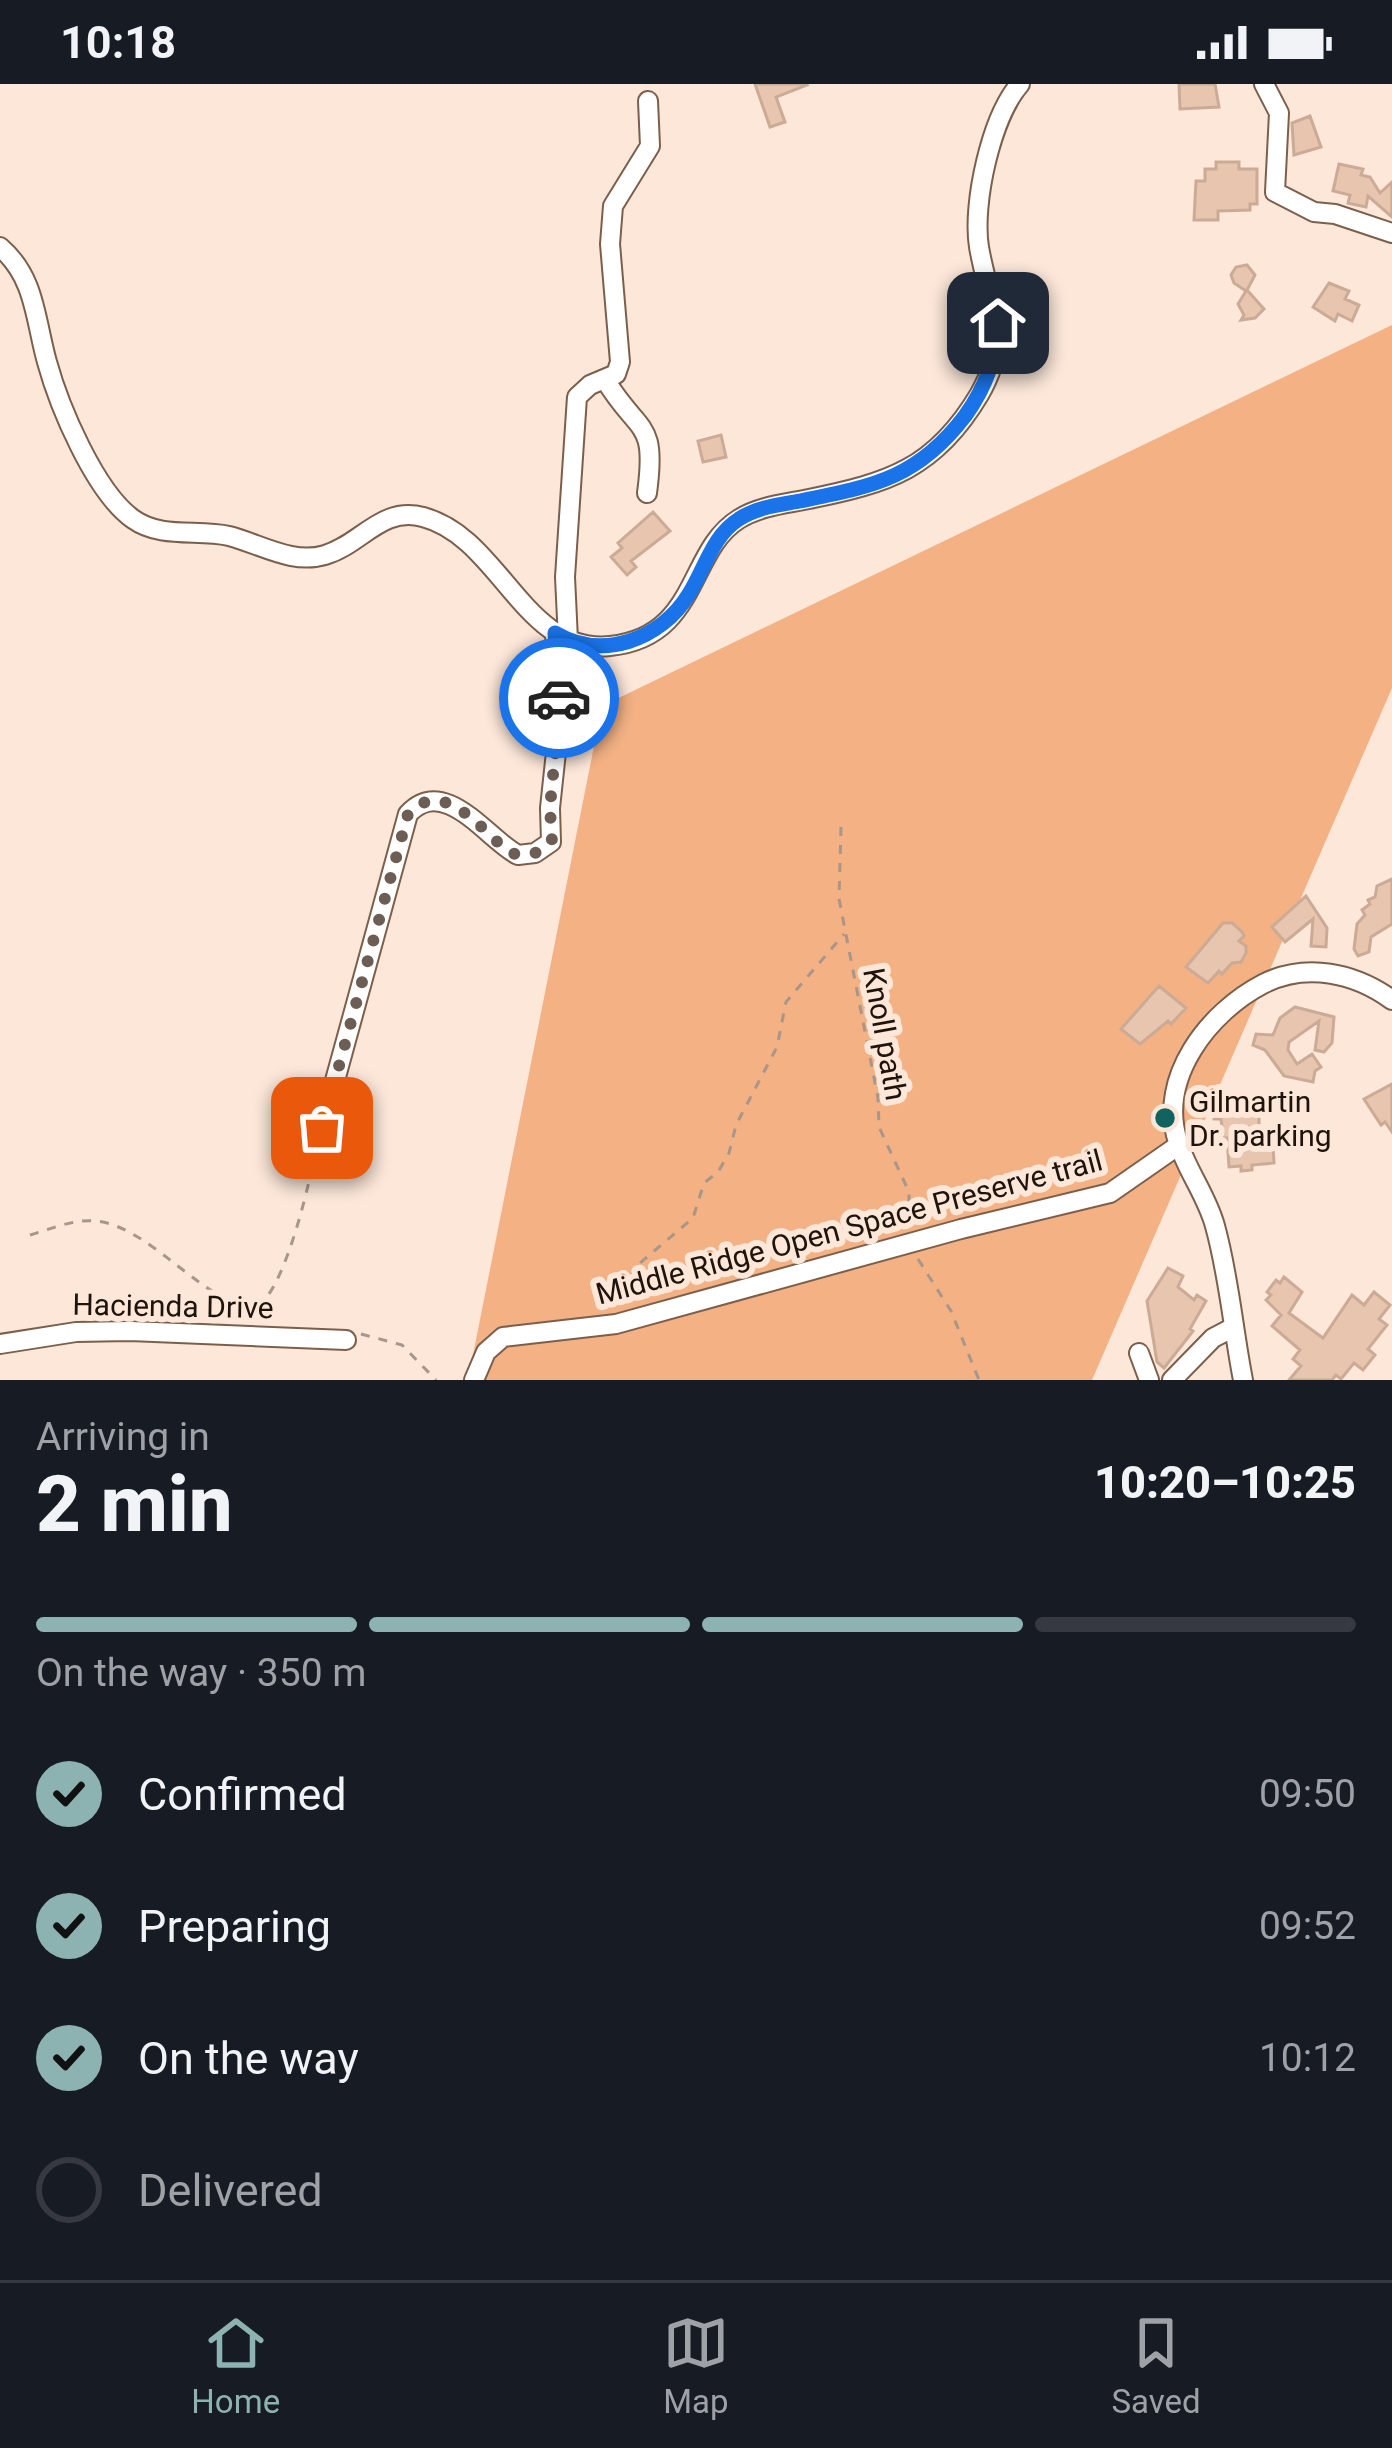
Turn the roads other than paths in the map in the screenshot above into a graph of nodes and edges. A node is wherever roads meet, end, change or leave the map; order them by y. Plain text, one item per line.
1 (1020, 84) edge
2 (1264, 84) edge
3 (648, 101) dead end
4 (1392, 233) edge
5 (0, 248) edge
6 (606, 381) junction
7 (647, 493) dead end
8 (561, 636) junction
9 (1392, 1000) edge
10 (322, 1128) road end
11 (1179, 1145) junction
12 (1234, 1327) junction
13 (350, 1336) road end
14 (0, 1344) edge
15 (1139, 1353) dead end
16 (474, 1380) edge
17 (1149, 1380) edge
18 (1172, 1380) edge
19 (1243, 1380) edge

1 - 8 street
2 - 4 street
3 - 6 street
5 - 8 street
6 - 7 street
6 - 8 street
8 - 10 street
9 - 11 street
11 - 12 street
11 - 16 street, Middle Ridge Open Space Preserve trail
12 - 18 street
12 - 19 street
13 - 14 street, Hacienda Drive
15 - 17 street

